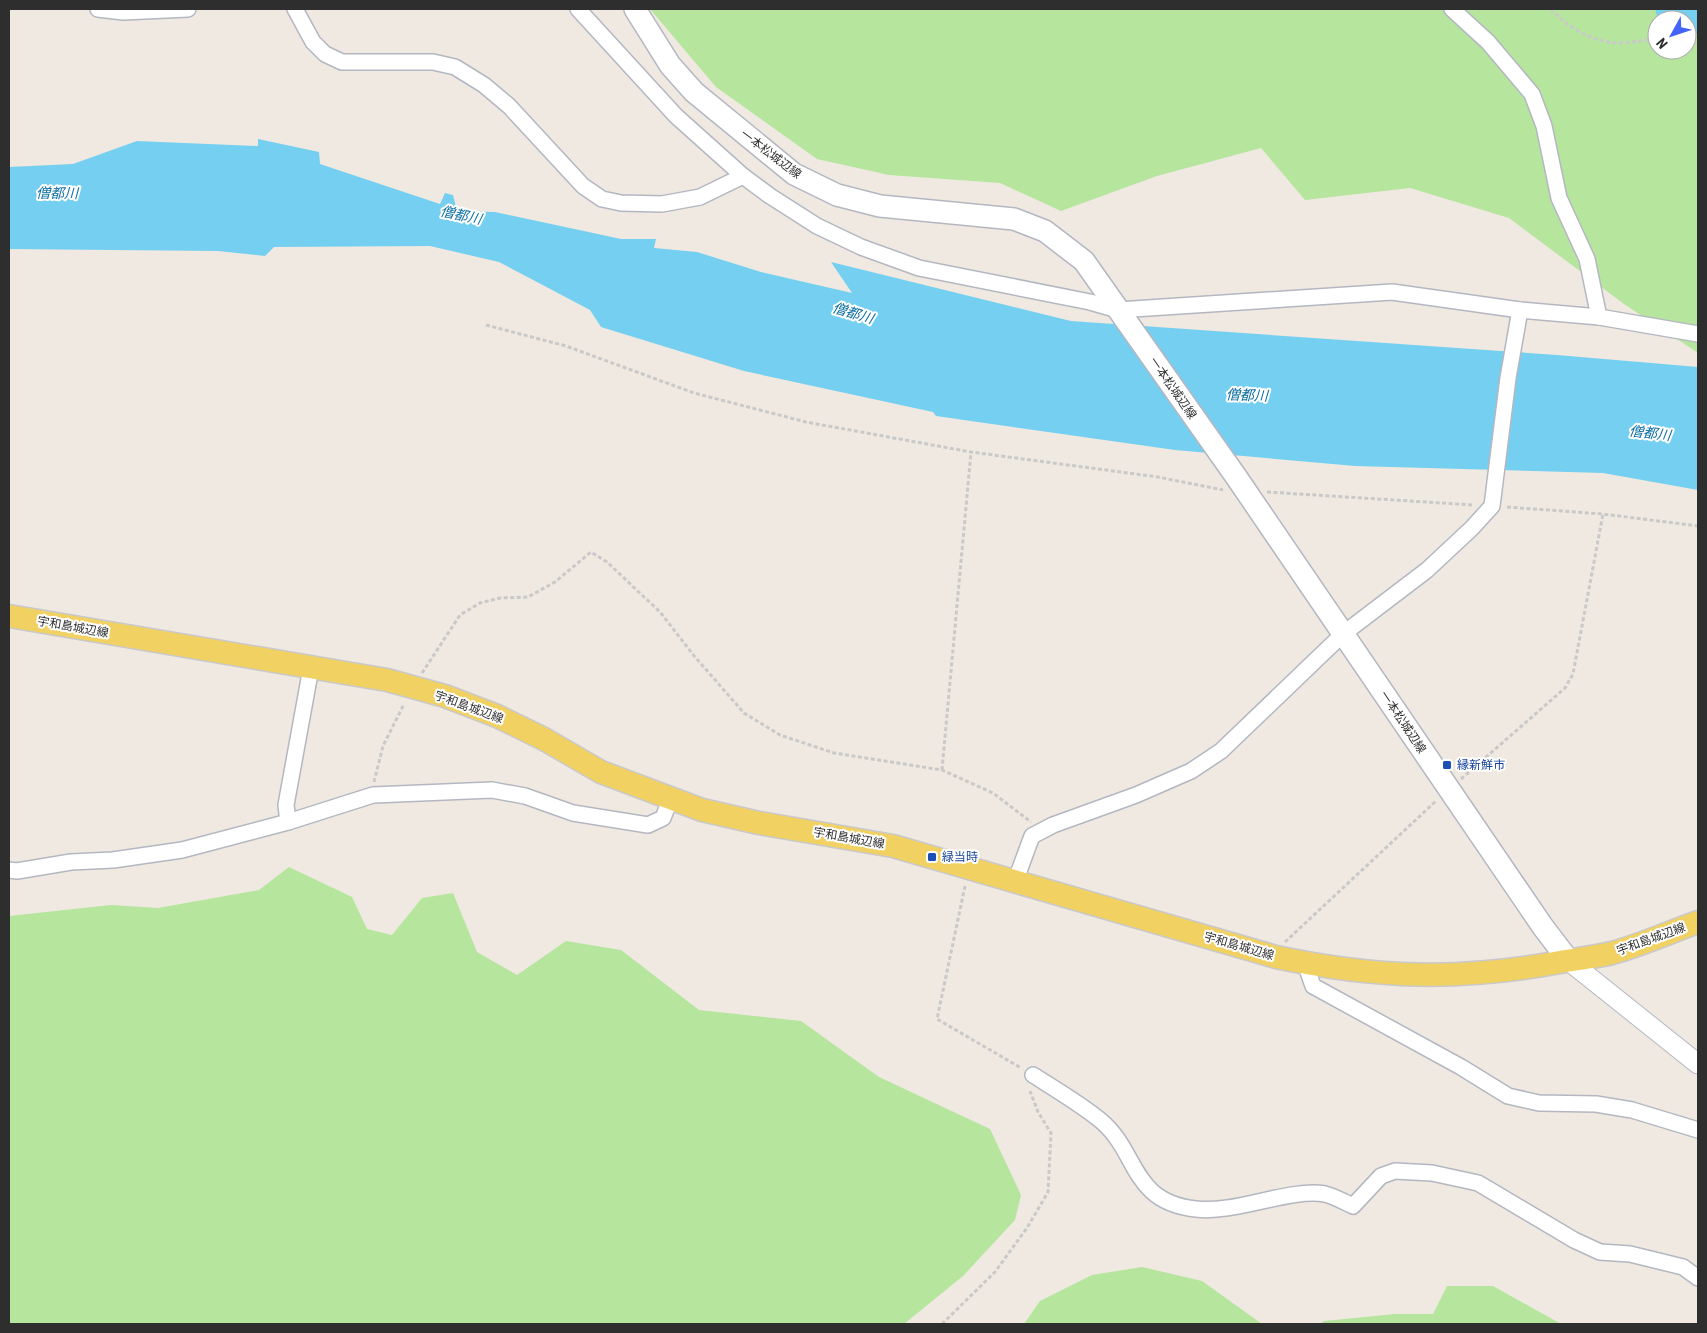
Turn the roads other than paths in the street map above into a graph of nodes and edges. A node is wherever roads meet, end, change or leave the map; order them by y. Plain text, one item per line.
1 (98, 9) edge
2 (188, 9) edge
3 (295, 9) edge
4 (578, 9) edge
5 (635, 9) edge
6 (1452, 9) edge
7 (744, 176) junction
8 (1118, 310) junction
9 (1520, 310) junction
10 (1599, 317) junction
11 (1698, 334) edge
12 (9, 616) edge
13 (1343, 634) junction
14 (311, 668) junction
15 (670, 800) junction
16 (288, 822) junction
17 (9, 870) edge
18 (1015, 882) junction
19 (1698, 922) edge
20 (1569, 960) junction
21 (1305, 963) junction
22 (1698, 1064) edge
23 (1033, 1074) road end
24 (1698, 1130) edge
25 (1698, 1278) edge

1 - 2 street
3 - 7 street
4 - 7 street
5 - 8 main road, 一本松城辺線
6 - 10 street
7 - 8 street
8 - 9 street
8 - 13 main road, 一本松城辺線
9 - 10 street
9 - 13 street
10 - 11 street
12 - 14 main road, 宇和島城辺線
13 - 18 street
13 - 20 main road, 一本松城辺線
14 - 15 main road, 宇和島城辺線
14 - 16 street
15 - 16 street
15 - 18 main road, 宇和島城辺線
16 - 17 street
18 - 21 main road, 宇和島城辺線
19 - 20 main road, 宇和島城辺線
20 - 21 main road, 宇和島城辺線
20 - 22 street
21 - 24 street
23 - 25 street

